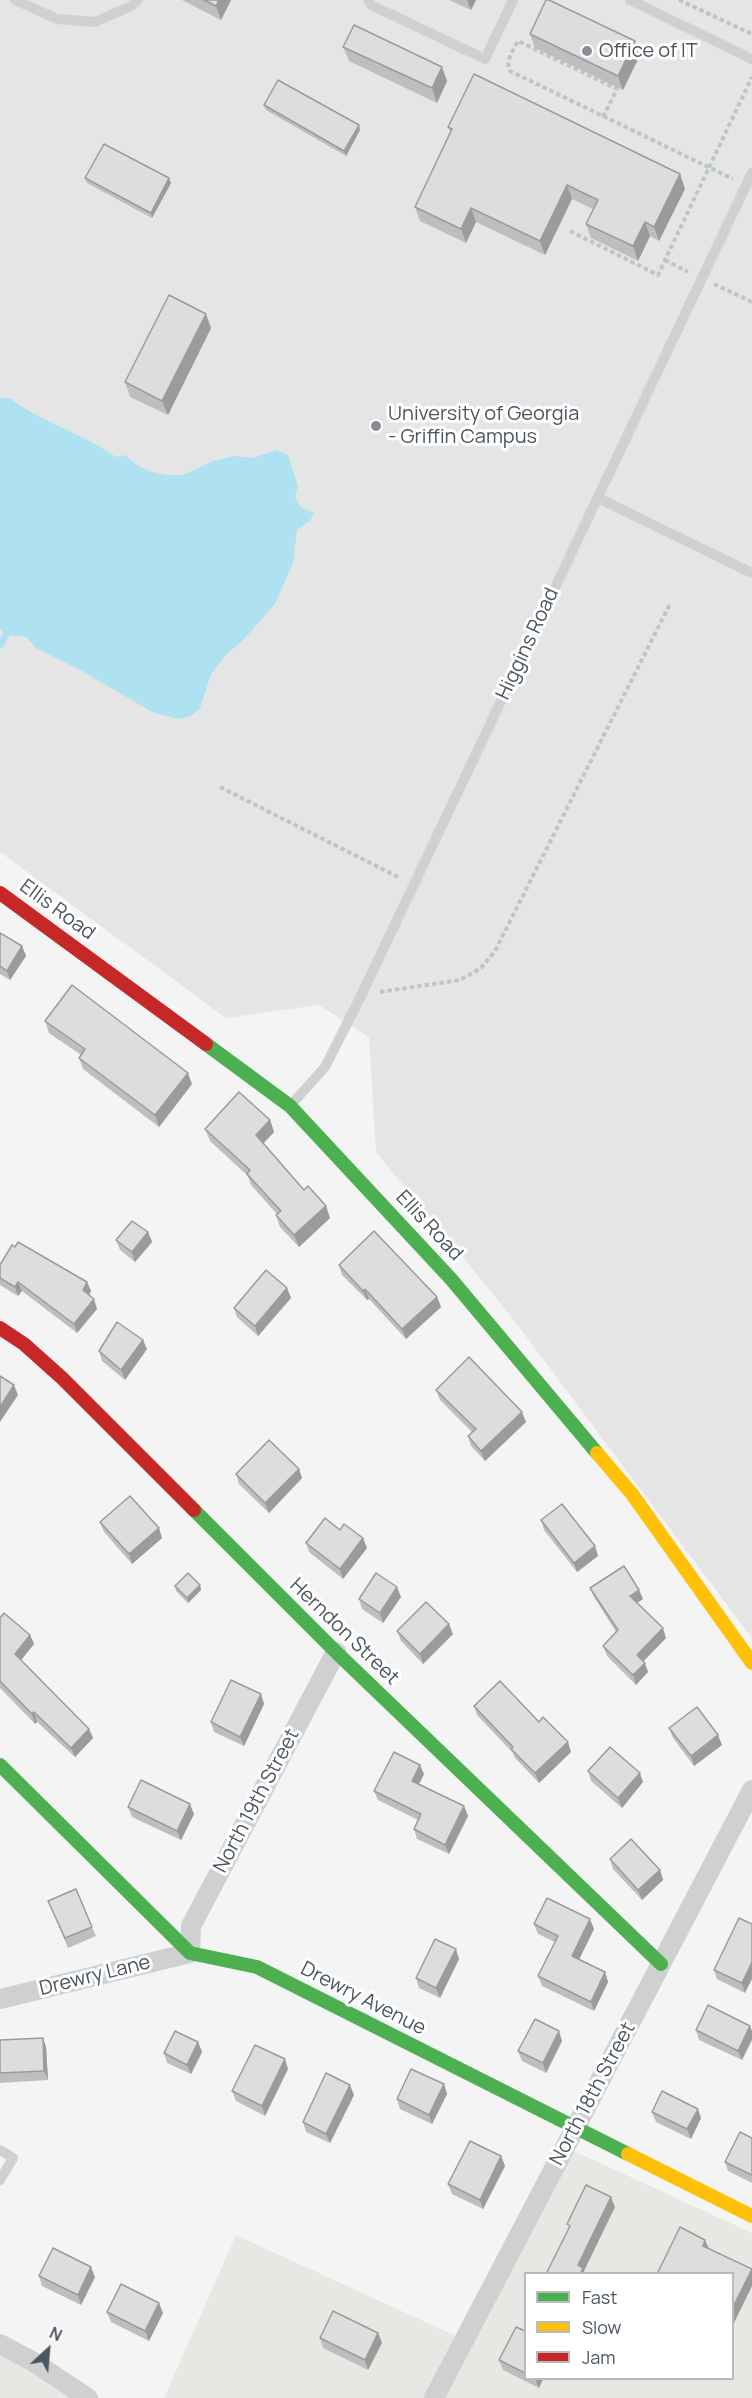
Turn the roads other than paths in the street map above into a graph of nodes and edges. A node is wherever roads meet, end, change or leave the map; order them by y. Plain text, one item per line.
1 (15, 0) edge
2 (138, 0) edge
3 (368, 0) edge
4 (513, 0) edge
5 (630, 0) edge
6 (752, 59) edge
7 (752, 173) edge
8 (598, 498) junction
9 (752, 573) edge
10 (0, 892) edge
11 (290, 1106) junction
12 (0, 1328) edge
13 (336, 1652) junction
14 (752, 1664) edge
15 (0, 1765) edge
16 (752, 1790) edge
17 (190, 1953) junction
18 (661, 1964) junction
19 (0, 1999) edge
20 (575, 2127) junction
21 (0, 2150) edge
22 (0, 2180) edge
23 (752, 2216) edge
24 (0, 2344) edge
25 (88, 2398) edge
26 (434, 2398) edge

1 - 2 lane
3 - 4 lane
5 - 6 lane
7 - 8 lane, Higgins Road
8 - 9 lane
8 - 11 lane, Higgins Road
10 - 11 street, Ellis Road
11 - 14 street, Ellis Road
12 - 13 street, Herndon Street
13 - 17 street, North 19th Street
13 - 18 street, Herndon Street
15 - 17 street
16 - 18 street, North 18th Street
17 - 19 street, Drewry Lane
17 - 20 street, Drewry Avenue
18 - 20 street, North 18th Street
20 - 23 street, Drewry Avenue
20 - 26 street, North 18th Street
21 - 22 lane
24 - 25 street

